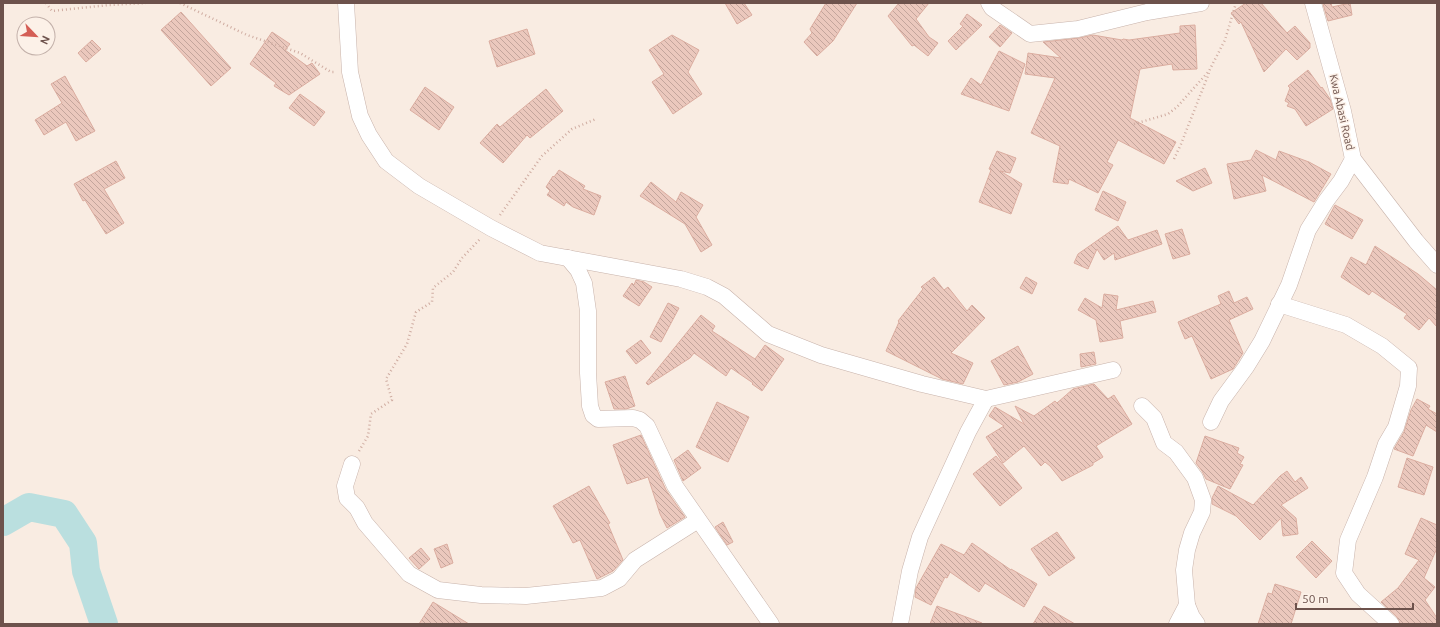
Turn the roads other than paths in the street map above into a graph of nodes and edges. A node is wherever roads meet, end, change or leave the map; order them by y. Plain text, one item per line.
1 (346, 3) edge
2 (989, 3) edge
3 (1201, 3) edge
4 (1313, 3) edge
5 (1353, 159) junction
6 (568, 258) junction
7 (1437, 265) edge
8 (1279, 304) junction
9 (1113, 370) dead end
10 (986, 399) junction
11 (1142, 406) dead end
12 (1211, 422) dead end
13 (352, 464) road end
14 (698, 520) junction
15 (1187, 605) junction
16 (770, 624) edge
17 (900, 624) edge
18 (1177, 624) edge
19 (1197, 624) edge
20 (1391, 624) edge

1 - 6 street
2 - 3 street
4 - 5 street, Kwa Abasi Road
5 - 7 street, Kwa Abasi Road
5 - 8 street
6 - 10 street
6 - 14 street
8 - 12 street
8 - 20 street
9 - 10 street
10 - 17 street
11 - 15 street
13 - 14 street
14 - 16 street
15 - 18 street
15 - 19 street

